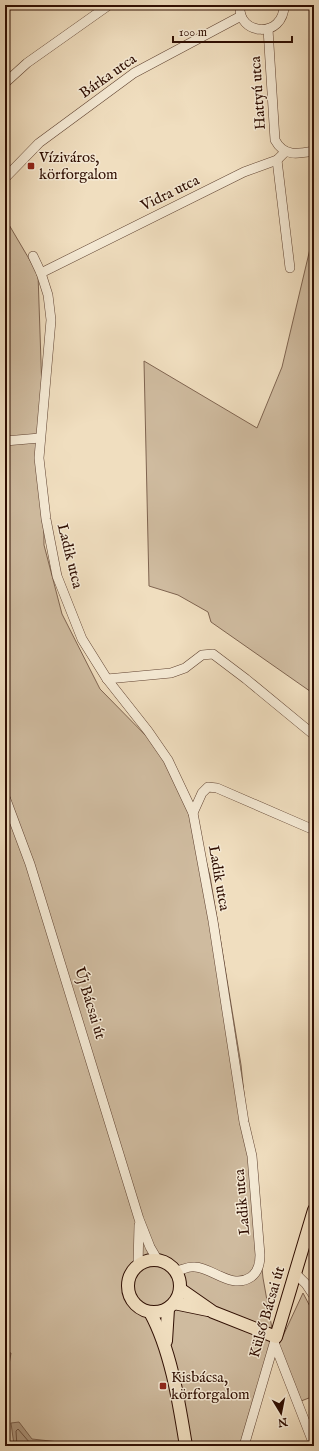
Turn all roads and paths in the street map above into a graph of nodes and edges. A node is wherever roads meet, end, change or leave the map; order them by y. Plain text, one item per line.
1 (109, 5) edge
2 (240, 5) edge
3 (284, 5) edge
4 (241, 16) junction
5 (268, 29) junction
6 (5, 84) edge
7 (314, 150) edge
8 (285, 152) junction
9 (277, 160) junction
10 (5, 178) edge
11 (33, 256) dead end
12 (290, 268) dead end
13 (42, 274) junction
14 (40, 438) junction
15 (5, 440) edge
16 (107, 679) junction
17 (314, 735) edge
18 (5, 797) edge
19 (194, 813) junction
20 (314, 830) edge
21 (314, 1210) edge
22 (139, 1219) junction
23 (156, 1259) junction
24 (138, 1265) junction
25 (176, 1272) junction
26 (295, 1273) junction
27 (180, 1289) junction
28 (314, 1296) edge
29 (171, 1306) junction
30 (150, 1312) junction
31 (213, 1312) junction
32 (275, 1341) junction
33 (166, 1348) junction
34 (314, 1445) edge
35 (186, 1446) edge
36 (244, 1446) edge

1 - 6 street
2 - 4 street
3 - 5 street
4 - 5 street
4 - 10 street, Bárka utca
5 - 8 street, Hattyú utca
7 - 8 street
8 - 9 street, Vidra utca
9 - 12 street
9 - 13 street, Vidra utca
11 - 13 street, Ladik utca
13 - 14 street, Ladik utca
14 - 15 street
14 - 16 street, Ladik utca
16 - 17 street
16 - 19 street, Ladik utca
18 - 22 street, Új Bácsai út
19 - 20 street
19 - 25 street, Ladik utca
21 - 26 main road, Külső Bácsai út
22 - 23 street, Új Bácsai út
22 - 24 street, Új Bácsai út
23 - 24 main road
23 - 25 main road
24 - 30 main road
25 - 27 main road
26 - 28 street
26 - 32 main road, Külső Bácsai út
27 - 29 main road
27 - 31 main road
29 - 30 main road
29 - 31 main road
29 - 33 main road
30 - 33 main road
31 - 32 main road
32 - 34 street
32 - 36 street, Külső Bácsai út
33 - 35 main road

